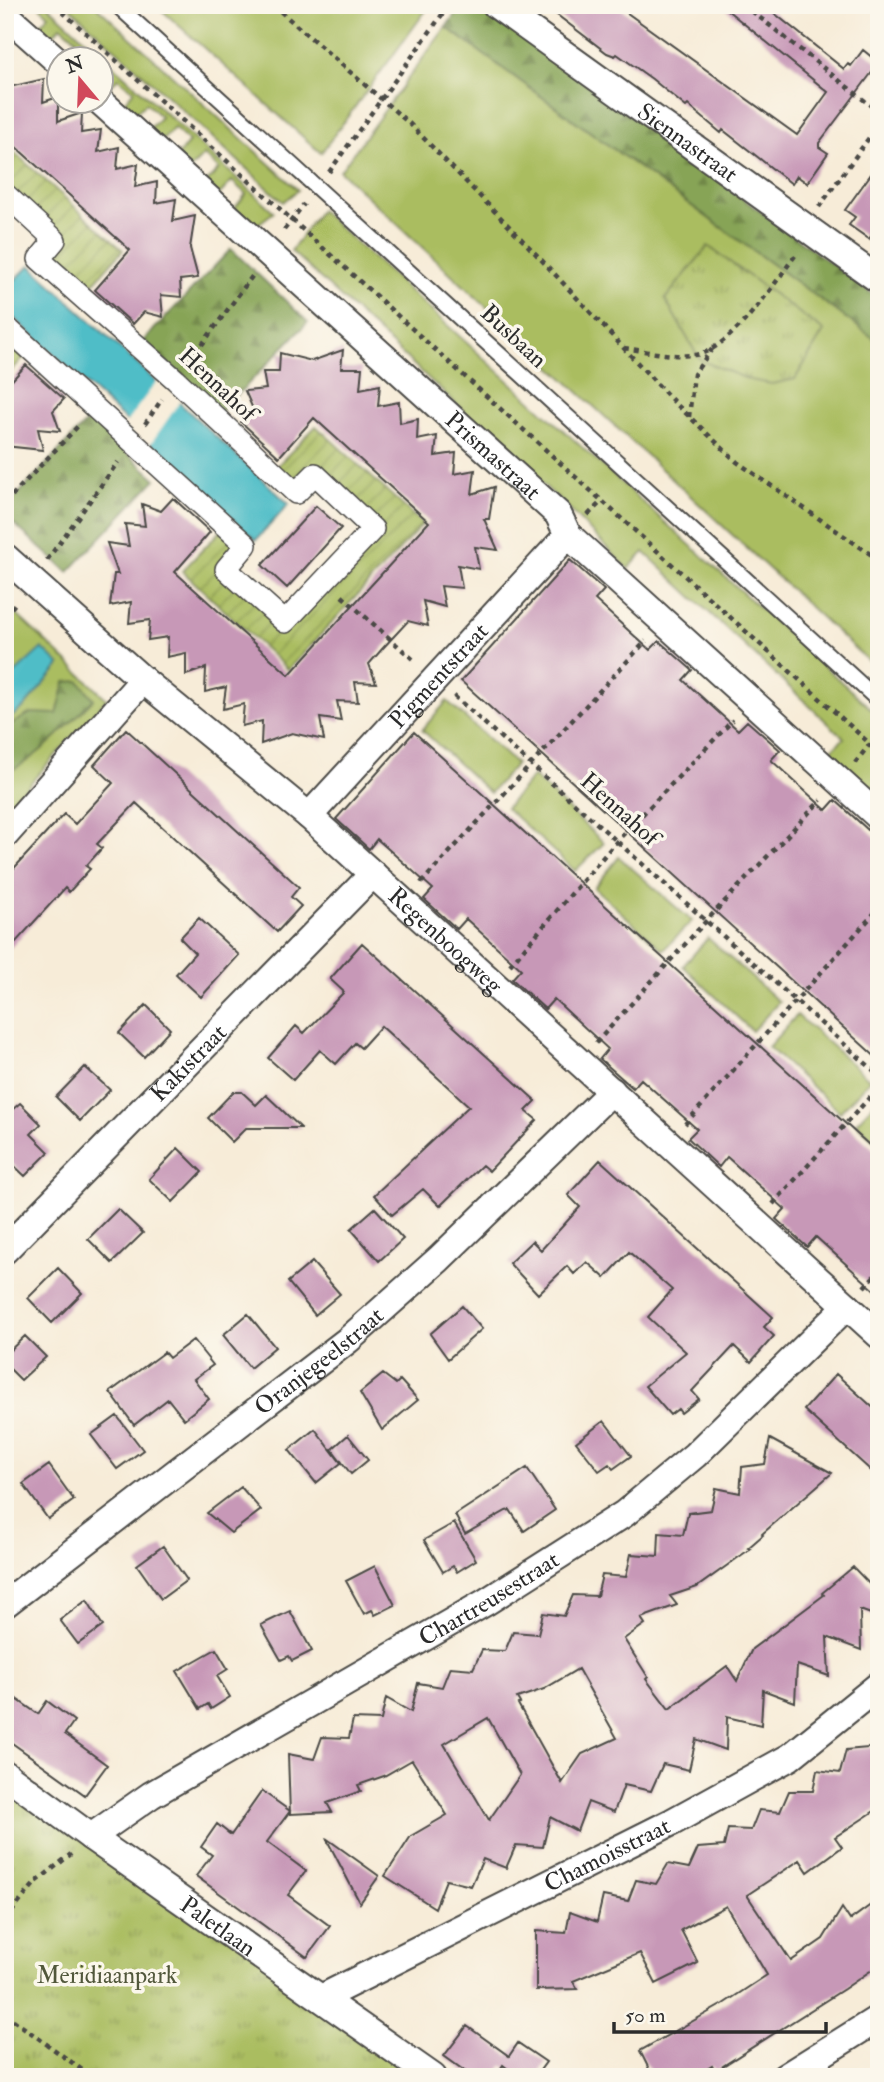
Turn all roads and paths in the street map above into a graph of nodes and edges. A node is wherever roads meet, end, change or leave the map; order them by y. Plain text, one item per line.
1 (55, 5) edge
2 (117, 5) edge
3 (273, 5) edge
4 (496, 5) edge
5 (744, 5) edge
6 (5, 14) edge
7 (46, 51) edge
8 (879, 112) edge
9 (116, 116) edge
10 (879, 124) edge
11 (5, 194) edge
12 (808, 230) junction
13 (879, 280) edge
14 (5, 326) edge
15 (623, 348) junction
16 (713, 348) junction
17 (170, 389) dead end
18 (95, 407) junction
19 (689, 417) junction
20 (134, 439) junction
21 (5, 503) edge
22 (568, 535) junction
23 (5, 557) edge
24 (877, 558) edge
25 (32, 580) junction
26 (326, 581) junction
27 (5, 616) edge
28 (664, 622) junction
29 (434, 678) junction
30 (144, 680) junction
31 (751, 701) junction
32 (879, 701) edge
33 (879, 752) edge
34 (530, 764) junction
35 (839, 781) junction
36 (309, 816) junction
37 (879, 817) edge
38 (5, 835) edge
39 (617, 842) junction
40 (373, 874) junction
41 (403, 902) junction
42 (879, 908) edge
43 (706, 921) junction
44 (493, 984) junction
45 (796, 1001) junction
46 (579, 1062) junction
47 (879, 1075) edge
48 (879, 1087) edge
49 (611, 1091) junction
50 (668, 1143) junction
51 (756, 1223) junction
52 (5, 1250) edge
53 (847, 1306) junction
54 (879, 1335) edge
55 (5, 1604) edge
56 (879, 1685) edge
57 (5, 1774) edge
58 (91, 1837) junction
59 (5, 1920) edge
60 (321, 1998) junction
61 (5, 2014) edge
62 (879, 2018) edge
63 (92, 2077) edge
64 (433, 2077) edge
65 (785, 2077) edge

1 - 33 path
2 - 32 lane, Busbaan
3 - 15 path
4 - 12 street, Siennastraat
5 - 8 path
6 - 7 street
9 - 22 street, Prismastraat
10 - 12 path
11 - 26 street, Hennahof
12 - 13 street, Siennastraat
12 - 16 path
14 - 18 street, Hennahof
15 - 16 path
15 - 19 path
16 - 19 path
17 - 20 path
18 - 20 street, Hennahof
18 - 21 path
19 - 24 path
20 - 25 path
20 - 26 street, Hennahof
22 - 28 street, Prismastraat
22 - 29 street, Pigmentstraat
23 - 25 street, Regenboogweg
25 - 27 path
25 - 30 street, Regenboogweg
26 - 29 path, Hennahof
28 - 31 street, Prismastraat
28 - 34 path
29 - 34 path, Hennahof
29 - 36 street, Pigmentstraat
30 - 36 street, Regenboogweg
30 - 38 street
31 - 35 street, Prismastraat
31 - 39 path
34 - 39 path, Hennahof
34 - 41 path
35 - 37 street, Prismastraat
35 - 43 path
36 - 40 street, Regenboogweg
39 - 43 path, Hennahof
39 - 44 path
40 - 41 street, Regenboogweg
40 - 52 street, Kakistraat
41 - 44 street, Regenboogweg
42 - 45 path
43 - 45 path, Hennahof
43 - 46 path
44 - 46 street, Regenboogweg
45 - 47 path, Hennahof
45 - 50 path
46 - 49 street, Regenboogweg
48 - 51 path
49 - 50 street, Regenboogweg
49 - 55 street, Oranjegeelstraat
50 - 51 street, Regenboogweg
51 - 53 street, Regenboogweg
53 - 54 street, Regenboogweg
53 - 58 street, Chartreusestraat
56 - 60 street, Chamoisstraat
57 - 58 street, Paletlaan
58 - 59 path
58 - 60 street, Paletlaan
60 - 64 street, Paletlaan
61 - 63 path
62 - 65 street

